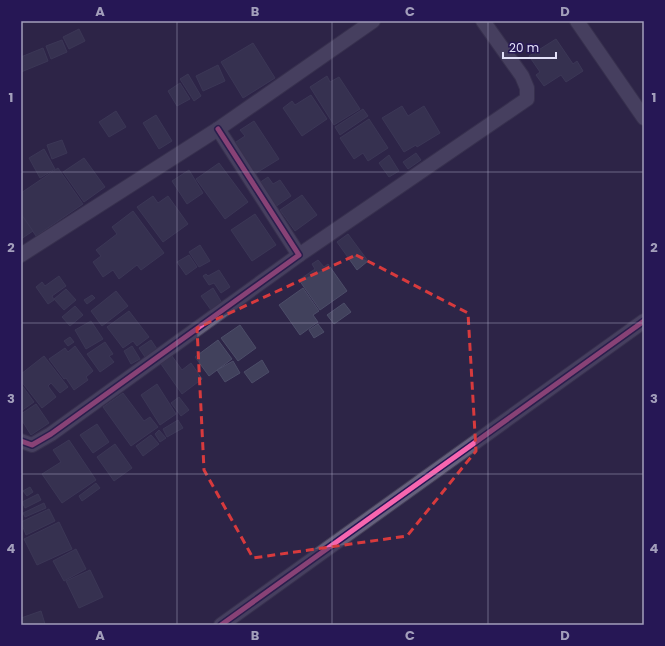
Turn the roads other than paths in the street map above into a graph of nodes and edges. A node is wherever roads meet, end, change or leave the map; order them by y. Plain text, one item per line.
1 (373, 21) edge
2 (483, 21) edge
3 (577, 21) edge
4 (644, 118) edge
5 (218, 129) junction
6 (21, 255) edge
7 (299, 255) junction
8 (644, 321) edge
9 (21, 441) edge
10 (221, 625) edge

1 - 5 street
2 - 7 street
3 - 4 street
5 - 6 street
5 - 7 street
7 - 9 street
8 - 10 street

